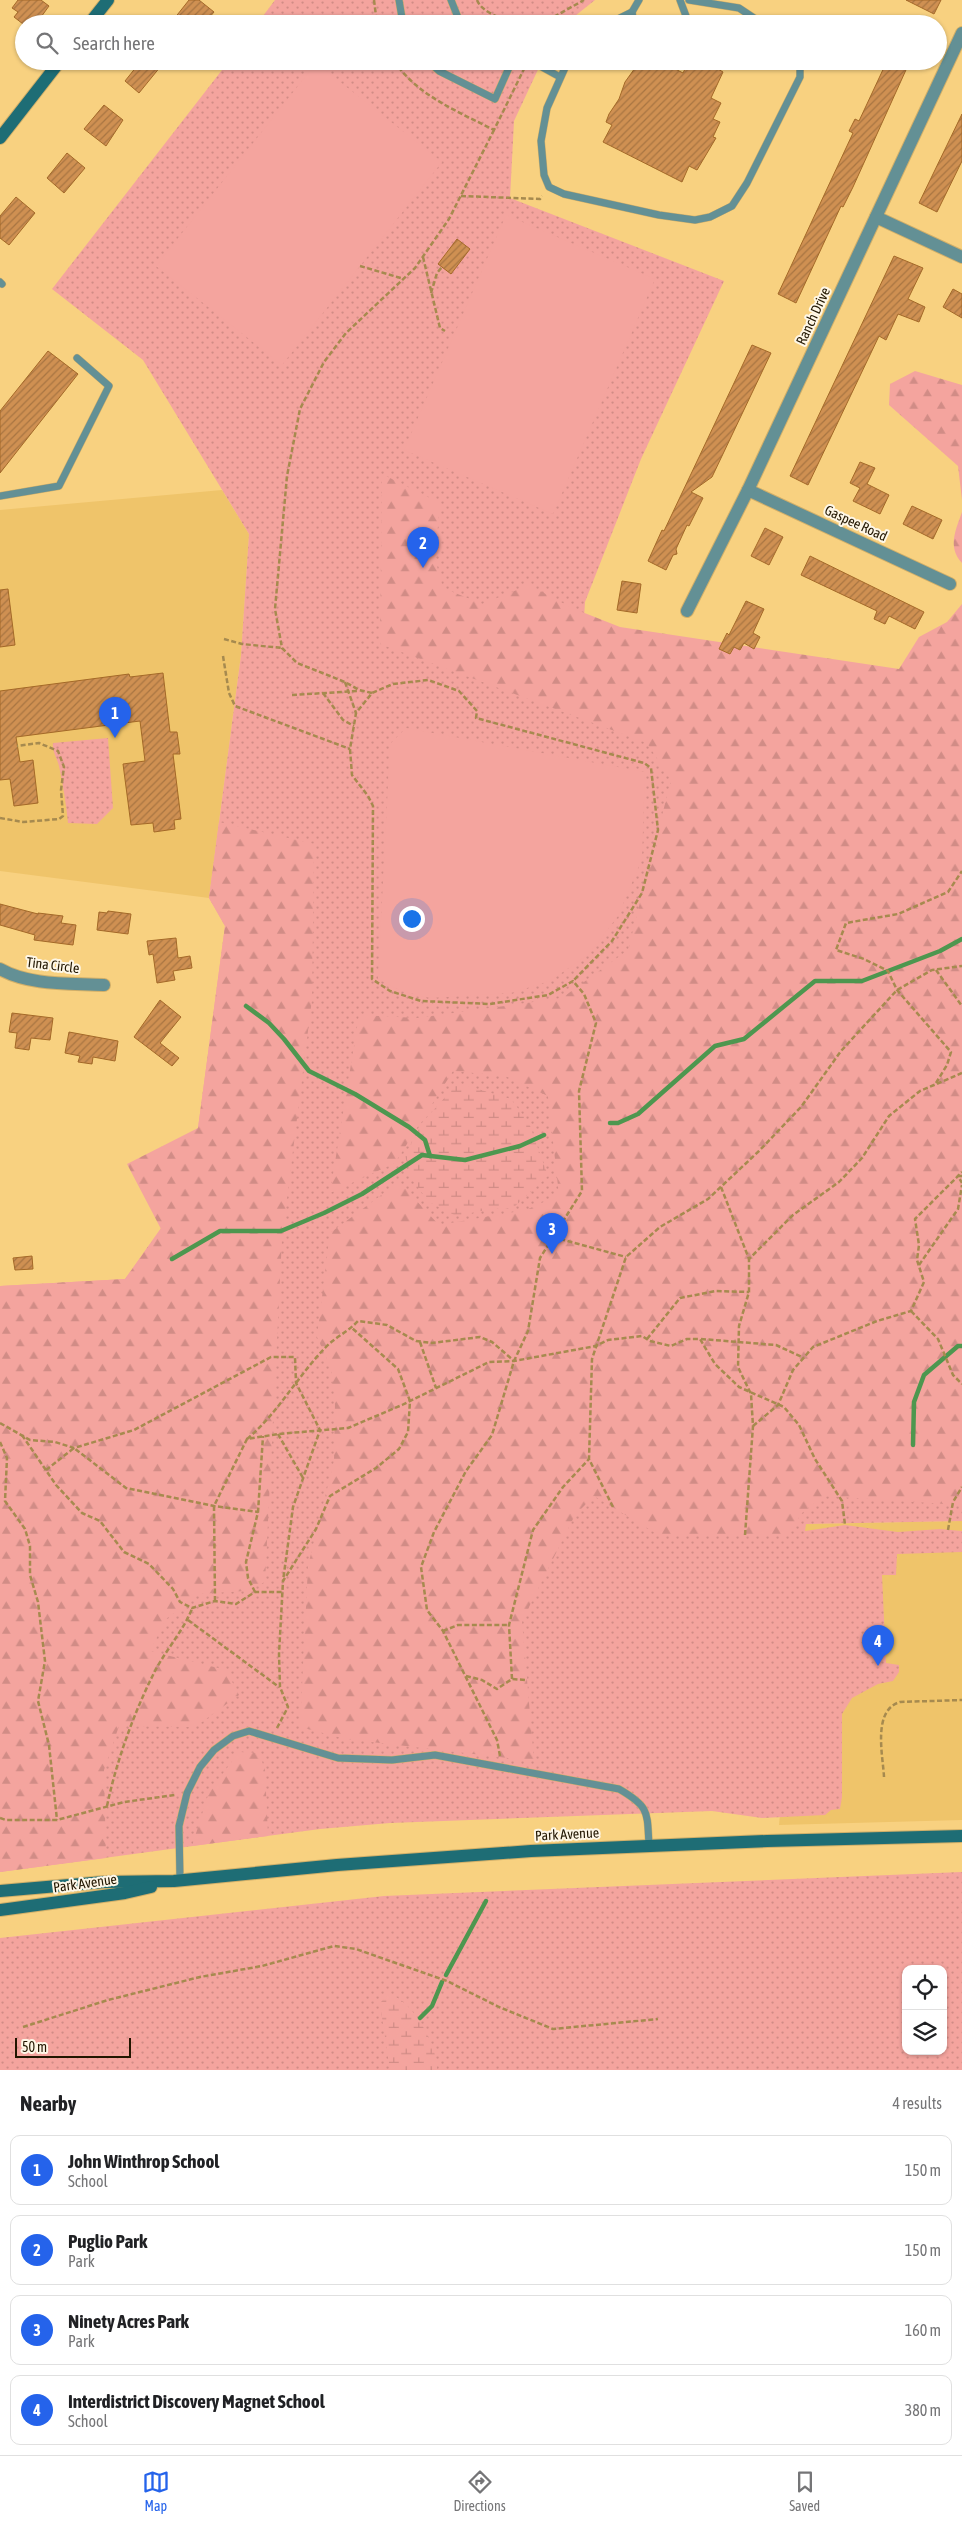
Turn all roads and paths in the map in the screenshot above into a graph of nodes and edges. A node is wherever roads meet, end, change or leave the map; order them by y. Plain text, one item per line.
1 (108, 0) edge
2 (374, 0) edge
3 (399, 0) edge
4 (451, 0) edge
5 (477, 0) edge
6 (584, 0) edge
7 (639, 0) edge
8 (680, 0) edge
9 (689, 0) edge
10 (632, 12) junction
11 (97, 15) edge
12 (376, 15) edge
13 (402, 15) edge
14 (457, 15) edge
15 (495, 15) edge
16 (557, 15) edge
17 (626, 15) edge
18 (632, 15) edge
19 (686, 15) edge
20 (750, 15) edge
21 (962, 33) edge
22 (947, 65) edge
23 (53, 70) edge
24 (438, 70) edge
25 (508, 70) edge
26 (547, 70) edge
27 (564, 70) edge
28 (800, 70) edge
29 (945, 70) edge
30 (560, 77) junction
31 (494, 130) dead end
32 (0, 138) edge
33 (549, 187) junction
34 (461, 196) junction
35 (876, 217) junction
36 (423, 257) junction
37 (962, 257) edge
38 (360, 266) dead end
39 (442, 267) dead end
40 (404, 279) junction
41 (431, 293) junction
42 (445, 331) dead end
43 (77, 358) dead end
44 (748, 490) junction
45 (0, 496) edge
46 (950, 584) dead end
47 (687, 611) dead end
48 (224, 639) dead end
49 (282, 648) junction
50 (223, 656) dead end
51 (345, 682) junction
52 (358, 690) junction
53 (347, 691) junction
54 (323, 693) junction
55 (372, 694) junction
56 (292, 695) dead end
57 (356, 713) junction
58 (354, 726) junction
59 (17, 746) dead end
60 (350, 749) junction
61 (0, 818) edge
62 (962, 871) edge
63 (962, 966) edge
64 (0, 969) edge
65 (936, 970) junction
66 (573, 981) junction
67 (104, 985) dead end
68 (897, 990) junction
69 (962, 1006) edge
70 (962, 1073) edge
71 (935, 1085) junction
72 (962, 1172) edge
73 (960, 1176) edge
74 (962, 1184) edge
75 (721, 1187) junction
76 (553, 1237) junction
77 (626, 1257) junction
78 (749, 1259) junction
79 (919, 1265) junction
80 (749, 1292) junction
81 (911, 1311) junction
82 (352, 1328) junction
83 (647, 1339) junction
84 (700, 1339) junction
85 (420, 1342) junction
86 (739, 1343) junction
87 (596, 1346) junction
88 (804, 1358) junction
89 (514, 1361) junction
90 (296, 1383) junction
91 (962, 1384) edge
92 (436, 1388) junction
93 (751, 1394) junction
94 (410, 1401) junction
95 (778, 1405) junction
96 (0, 1424) edge
97 (753, 1426) junction
98 (320, 1430) junction
99 (21, 1434) junction
100 (278, 1434) junction
101 (263, 1436) junction
102 (247, 1439) junction
103 (0, 1442) edge
104 (74, 1448) junction
105 (589, 1459) junction
106 (46, 1470) junction
107 (304, 1479) junction
108 (962, 1487) edge
109 (214, 1506) junction
110 (612, 1507) dead end
111 (258, 1512) junction
112 (845, 1525) dead end
113 (948, 1530) dead end
114 (745, 1535) dead end
115 (283, 1581) junction
116 (254, 1592) junction
117 (282, 1592) junction
118 (214, 1601) junction
119 (192, 1608) junction
120 (188, 1620) junction
121 (509, 1625) junction
122 (443, 1631) junction
123 (465, 1676) junction
124 (512, 1679) junction
125 (526, 1680) dead end
126 (280, 1688) junction
127 (962, 1700) edge
128 (271, 1738) junction
129 (502, 1767) junction
130 (884, 1777) dead end
131 (187, 1793) junction
132 (108, 1806) junction
133 (0, 1818) edge
134 (57, 1820) junction
135 (962, 1836) edge
136 (649, 1845) junction
137 (177, 1881) junction
138 (0, 1891) edge
139 (0, 1910) edge
140 (658, 2019) dead end
141 (23, 2027) dead end

1 - 11 main road
2 - 12 path
3 - 13 lane
4 - 14 lane
5 - 15 path
6 - 16 path
7 - 10 lane
8 - 19 lane
9 - 20 lane
10 - 17 lane
10 - 18 lane
21 - 22 street, Ranch Drive
23 - 32 main road
24 - 25 lane
26 - 30 lane
27 - 30 lane
28 - 33 lane
29 - 35 street, Ranch Drive
30 - 33 lane
31 - 34 path
33 - 34 path
34 - 36 path
35 - 37 street
35 - 44 street, Ranch Drive
36 - 40 path
36 - 41 path
38 - 40 path
39 - 41 path
40 - 49 path
41 - 42 path
43 - 45 lane
44 - 46 street, Gaspee Road
44 - 47 street, Ranch Drive
48 - 49 path
49 - 51 path
50 - 60 path
51 - 52 path
51 - 53 path
52 - 53 path
52 - 55 path
53 - 54 path
53 - 57 path
54 - 56 path
54 - 58 path
55 - 57 path
55 - 66 path
57 - 58 path
58 - 60 path
59 - 61 path
60 - 66 path
62 - 68 path
63 - 65 path
64 - 67 street, Tina Circle
65 - 68 path
65 - 69 path
66 - 76 path
68 - 71 path
68 - 75 path
70 - 71 path
71 - 78 path
72 - 73 path
73 - 74 path
73 - 79 path
74 - 79 path
75 - 77 path
75 - 78 path
76 - 77 path
76 - 89 path
77 - 87 path
78 - 80 path
79 - 81 path
80 - 83 path
80 - 86 path
81 - 88 path
81 - 91 path
82 - 85 path
82 - 90 path
82 - 94 path
83 - 84 path
83 - 87 path
84 - 86 path
84 - 93 path
85 - 89 path
85 - 92 path
86 - 88 path
86 - 93 path
87 - 89 path
87 - 105 path
88 - 95 path
89 - 92 path
89 - 122 path
90 - 98 path
90 - 102 path
90 - 104 path
92 - 94 path
93 - 95 path
93 - 97 path
94 - 98 path
94 - 115 path
95 - 97 path
95 - 112 path
96 - 99 path
97 - 114 path
98 - 100 path
98 - 107 path
99 - 104 path
99 - 106 path
100 - 101 path
100 - 107 path
101 - 102 path
101 - 111 path
102 - 109 path
103 - 134 path
104 - 106 path
104 - 109 path
105 - 110 path
105 - 121 path
106 - 119 path
107 - 115 path
108 - 113 path
109 - 111 path
109 - 118 path
111 - 116 path
115 - 117 path
116 - 117 path
116 - 118 path
117 - 126 path
118 - 119 path
119 - 120 path
120 - 126 path
120 - 132 path
121 - 122 path
121 - 124 path
122 - 123 path
123 - 124 path
123 - 129 path
124 - 125 path
126 - 128 path
127 - 130 path
128 - 129 lane
128 - 131 lane
129 - 136 lane
131 - 132 path
131 - 137 lane
132 - 134 path
133 - 134 path
135 - 136 main road, Park Avenue
136 - 137 main road, Park Avenue
137 - 138 main road, Park Avenue
137 - 139 main road, Park Avenue
140 - 141 path

